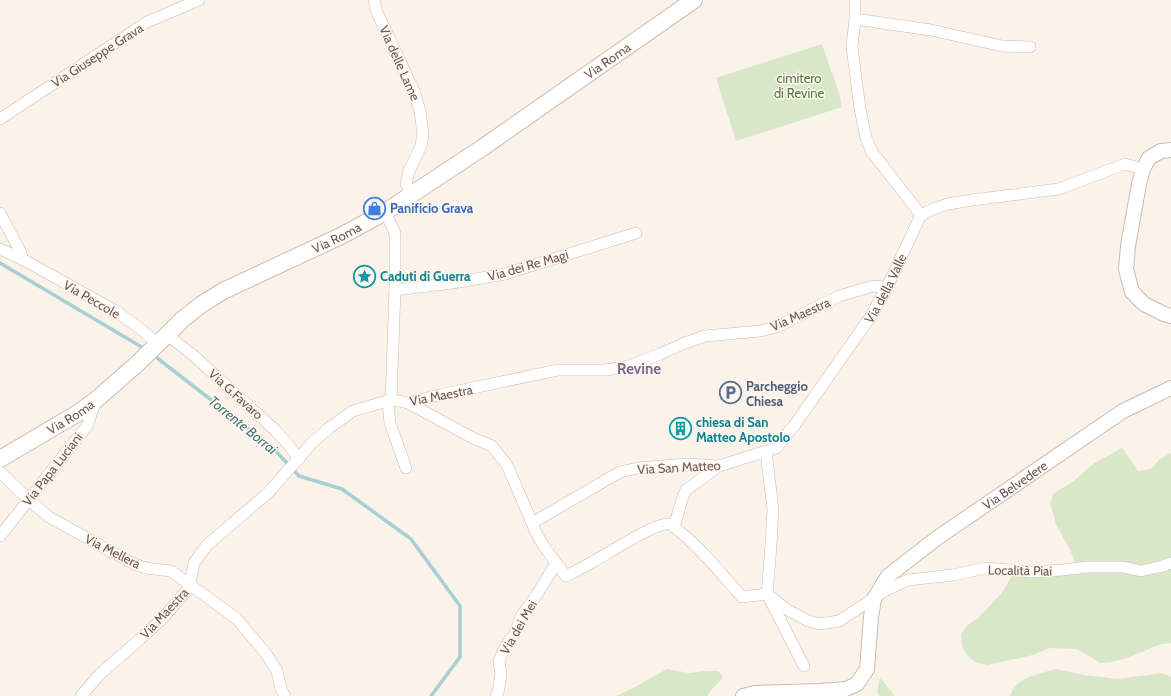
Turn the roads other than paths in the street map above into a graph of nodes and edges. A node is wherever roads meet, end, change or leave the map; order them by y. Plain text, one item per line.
1 (199, 0) edge
2 (374, 0) edge
3 (694, 0) edge
4 (855, 0) edge
5 (855, 19) junction
6 (1030, 47) dead end
7 (0, 119) edge
8 (1171, 150) edge
9 (1143, 168) junction
10 (411, 195) junction
11 (386, 212) junction
12 (0, 213) edge
13 (921, 215) junction
14 (636, 233) dead end
15 (0, 249) edge
16 (22, 259) junction
17 (888, 285) junction
18 (395, 290) junction
19 (1171, 316) edge
20 (160, 342) junction
21 (1171, 388) edge
22 (97, 399) junction
23 (389, 401) junction
24 (408, 403) junction
25 (766, 452) junction
26 (0, 459) edge
27 (296, 461) junction
28 (719, 466) junction
29 (406, 468) dead end
30 (0, 472) edge
31 (28, 499) junction
32 (532, 523) junction
33 (674, 527) junction
34 (0, 536) edge
35 (556, 563) junction
36 (1171, 563) edge
37 (190, 585) junction
38 (767, 594) junction
39 (874, 599) junction
40 (804, 666) dead end
41 (81, 696) edge
42 (285, 696) edge
43 (496, 696) edge
44 (743, 696) edge

1 - 7 street, Via Giuseppe Grava
2 - 10 street, Via delle Lame
3 - 10 main road, Via Roma
4 - 5 street
5 - 6 street
5 - 13 street
8 - 9 street
9 - 13 street
9 - 19 street
10 - 11 main road, Via Roma
11 - 18 street
11 - 20 main road, Via Roma
12 - 16 street
13 - 17 street, Via della Valle
14 - 18 street, Via dei Re Magi
15 - 16 street, Via Peccole
16 - 20 street, Via Peccole
17 - 24 street, Via Maestra
17 - 25 street, Via della Valle
18 - 23 street
20 - 22 main road, Via Roma
20 - 27 street, Via G.Favaro
21 - 39 street, Via Belvedere
22 - 26 main road, Via Roma
22 - 31 street, Via Papa Luciani
23 - 24 street, Via Maestra
23 - 27 street, Via Maestra
23 - 29 street
24 - 32 street
25 - 28 street, Via San Matteo
25 - 38 street
27 - 37 street, Via Maestra
28 - 32 street, Via San Matteo
28 - 33 street
30 - 31 street, Via Mellera
31 - 34 street, Via Papa Luciani
31 - 37 street, Via Mellera
32 - 35 street
33 - 35 street
33 - 38 street
35 - 43 street, Via dei Mei
36 - 39 street, Località Piai
37 - 41 street, Via Maestra
37 - 42 street, Via Mellera
38 - 39 street
38 - 40 street
39 - 44 street

